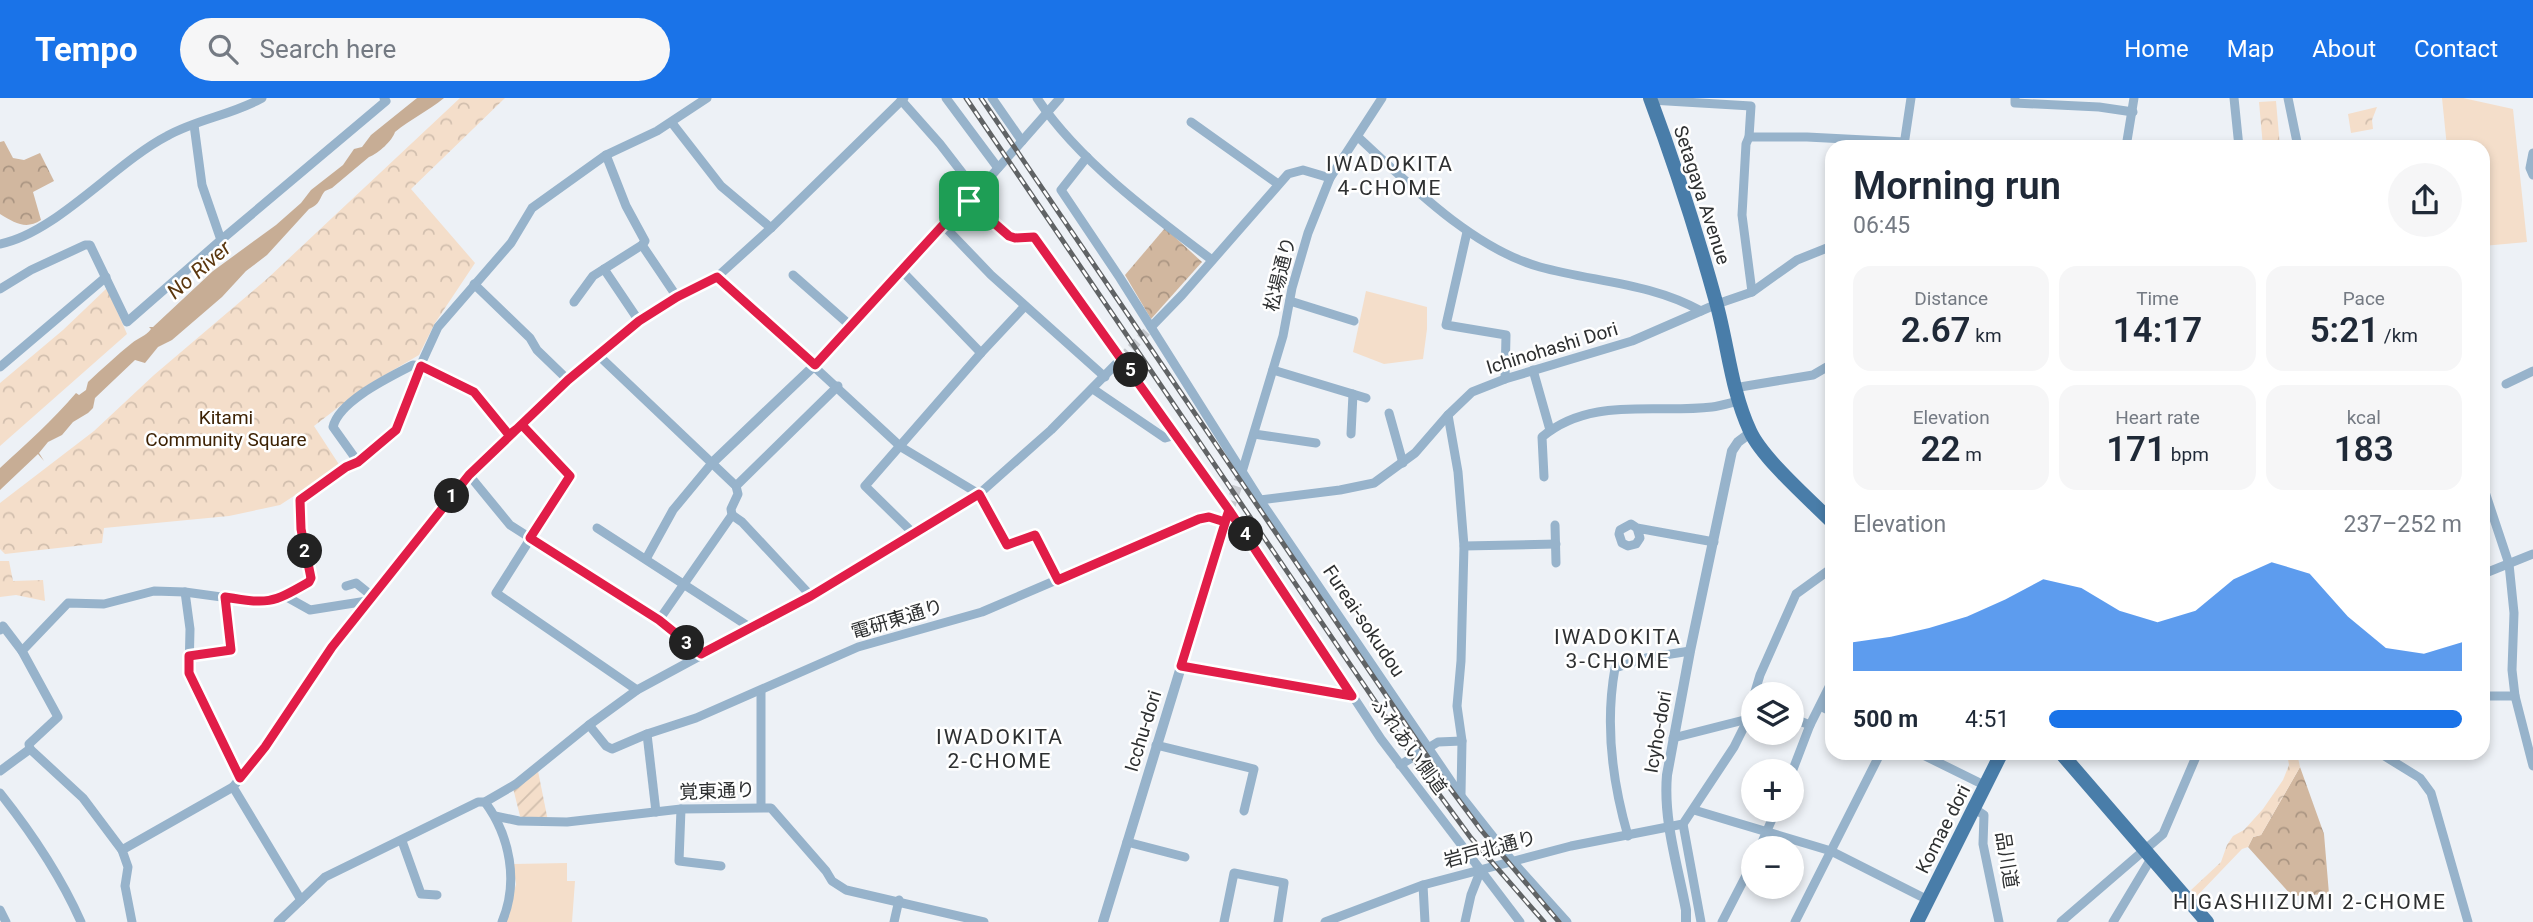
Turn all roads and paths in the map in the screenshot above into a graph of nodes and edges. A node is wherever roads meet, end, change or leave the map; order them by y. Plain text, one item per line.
1 (262, 98) edge
2 (384, 98) edge
3 (707, 98) edge
4 (947, 98) edge
5 (992, 98) edge
6 (1037, 98) edge
7 (1060, 98) edge
8 (1382, 98) edge
9 (1911, 98) edge
10 (2015, 98) edge
11 (2134, 98) edge
12 (2234, 98) edge
13 (2288, 98) edge
14 (902, 99) edge
15 (1651, 99) edge
16 (2061, 102) edge
17 (2133, 112) junction
18 (1046, 114) junction
19 (1191, 122) dead end
20 (672, 123) junction
21 (194, 125) junction
22 (1358, 137) junction
23 (1749, 138) junction
24 (1849, 140) edge
25 (1905, 140) edge
26 (2127, 140) edge
27 (2238, 140) edge
28 (2297, 140) edge
29 (1022, 141) junction
30 (2533, 153) edge
31 (606, 155) junction
32 (1087, 157) junction
33 (998, 168) junction
34 (2533, 175) edge
35 (1330, 178) junction
36 (1278, 184) junction
37 (977, 192) junction
38 (969, 201) junction
39 (943, 225) junction
40 (771, 228) junction
41 (1467, 232) junction
42 (221, 240) junction
43 (0, 244) edge
44 (642, 245) junction
45 (1825, 249) edge
46 (1212, 260) junction
47 (604, 269) junction
48 (901, 270) junction
49 (793, 275) dead end
50 (106, 277) junction
51 (717, 277) junction
52 (474, 284) junction
53 (0, 289) edge
54 (1752, 292) junction
55 (677, 297) junction
56 (1290, 301) junction
57 (574, 302) dead end
58 (1717, 304) junction
59 (1026, 306) junction
60 (1701, 311) junction
61 (639, 321) junction
62 (1354, 321) dead end
63 (852, 327) junction
64 (1151, 327) junction
65 (981, 353) junction
66 (597, 354) junction
67 (1122, 358) junction
68 (815, 365) junction
69 (421, 366) junction
70 (0, 367) edge
71 (1825, 368) edge
72 (1273, 370) junction
73 (1533, 370) junction
74 (2533, 371) edge
75 (1105, 377) junction
76 (1505, 379) junction
77 (568, 380) junction
78 (2506, 384) dead end
79 (838, 386) junction
80 (1093, 389) junction
81 (1353, 394) junction
82 (1736, 394) junction
83 (1366, 397) dead end
84 (1389, 413) dead end
85 (1448, 415) junction
86 (522, 425) junction
87 (1550, 430) junction
88 (1750, 433) junction
89 (1254, 434) junction
90 (1351, 434) dead end
91 (509, 435) junction
92 (1176, 435) junction
93 (1316, 443) dead end
94 (901, 447) junction
95 (358, 462) junction
96 (712, 463) junction
97 (1403, 463) junction
98 (1242, 472) junction
99 (469, 475) junction
100 (1544, 477) dead end
101 (736, 486) junction
102 (979, 494) junction
103 (1260, 500) junction
104 (2490, 507) edge
105 (1229, 510) junction
106 (732, 515) junction
107 (1825, 515) edge
108 (1225, 522) junction
109 (1555, 525) dead end
110 (597, 528) dead end
111 (1637, 528) dead end
112 (913, 533) junction
113 (530, 538) junction
114 (1714, 542) junction
115 (1556, 544) junction
116 (1464, 546) junction
117 (2533, 554) edge
118 (646, 559) junction
119 (1556, 563) dead end
120 (2509, 564) junction
121 (2490, 571) edge
122 (1825, 573) edge
123 (1058, 580) junction
124 (685, 585) junction
125 (346, 586) dead end
126 (186, 592) junction
127 (285, 596) junction
128 (811, 596) junction
129 (225, 597) junction
130 (370, 598) junction
131 (659, 620) junction
132 (751, 628) junction
133 (0, 630) edge
134 (22, 651) junction
135 (1690, 651) junction
136 (701, 654) junction
137 (189, 656) junction
138 (1181, 666) junction
139 (1758, 682) edge
140 (637, 690) junction
141 (761, 691) junction
142 (1352, 696) junction
143 (1825, 696) edge
144 (2490, 696) edge
145 (2515, 696) junction
146 (1820, 706) junction
147 (1825, 708) edge
148 (1741, 721) edge
149 (1804, 722) edge
150 (1810, 724) junction
151 (589, 725) junction
152 (1741, 733) edge
153 (647, 734) junction
154 (1673, 738) junction
155 (1462, 741) junction
156 (1156, 745) junction
157 (1429, 747) junction
158 (30, 749) junction
159 (1797, 759) edge
160 (1877, 760) edge
161 (1933, 760) edge
162 (1998, 760) edge
163 (2067, 760) edge
164 (2194, 760) edge
165 (2390, 760) edge
166 (1400, 765) junction
167 (2533, 766) edge
168 (0, 771) edge
169 (240, 778) junction
170 (1986, 786) junction
171 (233, 787) junction
172 (0, 793) edge
173 (1461, 796) junction
174 (485, 802) junction
175 (761, 807) junction
176 (681, 809) junction
177 (1975, 809) junction
178 (1694, 810) junction
179 (656, 811) junction
180 (1244, 811) dead end
181 (495, 816) junction
182 (1771, 822) edge
183 (1683, 824) junction
184 (1670, 828) junction
185 (1768, 831) junction
186 (1628, 836) junction
187 (1766, 836) edge
188 (402, 841) junction
189 (1127, 842) junction
190 (122, 850) junction
191 (1831, 851) junction
192 (2149, 853) junction
193 (1185, 857) dead end
194 (1513, 862) junction
195 (721, 866) dead end
196 (1480, 872) junction
197 (1423, 885) junction
198 (1741, 885) edge
199 (437, 895) dead end
200 (301, 900) junction
201 (899, 900) junction
202 (1928, 900) junction
203 (0, 910) edge
204 (1338, 920) edge
205 (6, 922) edge
206 (81, 922) edge
207 (132, 922) edge
208 (278, 922) edge
209 (502, 922) edge
210 (894, 922) edge
211 (985, 922) edge
212 (1103, 922) edge
213 (1224, 922) edge
214 (1278, 922) edge
215 (1325, 922) edge
216 (1425, 922) edge
217 (1465, 922) edge
218 (1520, 922) edge
219 (1567, 922) edge
220 (1686, 922) edge
221 (1701, 922) edge
222 (1722, 922) edge
223 (1795, 922) edge
224 (1917, 922) edge
225 (1999, 922) edge
226 (2061, 922) edge
227 (2113, 922) edge
228 (2207, 922) edge
229 (2468, 922) edge

1 - 21 street
2 - 42 street
3 - 20 street
4 - 33 street
5 - 29 street
6 - 18 street
7 - 18 street
8 - 22 street, 松場通り
9 - 25 street
10 - 16 street
11 - 17 street
12 - 27 street
13 - 28 street
14 - 37 street
14 - 40 street
15 - 23 street
15 - 58 main road, Setagaya Avenue
16 - 17 street
17 - 26 street
18 - 29 street
18 - 32 street
19 - 36 street
20 - 31 street
20 - 40 street
21 - 42 street
21 - 43 street
22 - 35 street, 松場通り
22 - 41 street
23 - 24 street
23 - 54 street
29 - 33 street
30 - 34 street
31 - 44 street
31 - 52 street
32 - 46 street
32 - 64 street, Fureai-sokudou
33 - 37 street
35 - 36 street
35 - 56 street, 松場通り
36 - 46 street
37 - 38 street
38 - 39 street
38 - 67 street, ふれあい側道
39 - 48 street
39 - 59 street
40 - 51 street
41 - 60 street
41 - 76 street
42 - 50 street
44 - 47 street
44 - 55 street
45 - 54 street, Ichinohashi Dori
46 - 64 street
47 - 57 street
47 - 61 street
48 - 63 street
48 - 65 street
49 - 63 street
50 - 53 street
50 - 70 street
51 - 55 street
51 - 68 street
52 - 69 street
52 - 77 street
54 - 58 street, Ichinohashi Dori
55 - 61 street
56 - 62 street
56 - 72 street, 松場通り
58 - 60 street, Ichinohashi Dori
58 - 82 main road, Setagaya Avenue
59 - 65 street
59 - 75 street
60 - 73 street, Ichinohashi Dori
61 - 66 street
63 - 68 street
64 - 98 street, Fureai-sokudou
65 - 94 street
66 - 77 street
66 - 96 street
67 - 75 street
67 - 92 street, ふれあい側道
68 - 79 street
68 - 96 street
69 - 91 street
69 - 95 street
69 - 95 street
71 - 82 street
72 - 81 street
72 - 89 street, 松場通り
73 - 76 street, Ichinohashi Dori
73 - 87 street
74 - 78 street
75 - 80 street
76 - 85 street, Ichinohashi Dori
77 - 86 street
79 - 94 street
79 - 101 street
80 - 92 street
80 - 102 street
81 - 83 street
81 - 90 street
82 - 87 street
82 - 88 main road
84 - 97 street
85 - 97 street, Ichinohashi Dori
85 - 116 street
86 - 91 street
86 - 113 street
87 - 100 street
88 - 107 main road
88 - 114 street, Icyho-dori
89 - 93 street
89 - 98 street, 松場通り
91 - 99 street
92 - 105 street, ふれあい側道
94 - 102 street
94 - 112 street
95 - 127 street
96 - 101 street
96 - 118 street
97 - 103 street, Ichinohashi Dori
98 - 103 street, Fureai-sokudou
99 - 113 street
99 - 130 street
101 - 106 street
102 - 112 street
102 - 123 street
103 - 157 street, Fureai-sokudou
104 - 120 street
105 - 108 street, Icchu-dori
105 - 142 street, ふれあい側道
106 - 124 street
106 - 128 street
108 - 123 street, 電研東通り
108 - 138 street, Icchu-dori
109 - 115 street
110 - 118 street
111 - 114 street
112 - 128 street
113 - 131 street
113 - 140 street
114 - 135 street, Icyho-dori
115 - 116 street
115 - 119 street
116 - 155 street
117 - 120 street
118 - 124 street
120 - 121 street
120 - 145 street
122 - 139 street
123 - 141 street, 電研東通り
124 - 131 street
124 - 132 street
125 - 130 street
126 - 129 street
126 - 134 street
126 - 137 street
127 - 129 street
127 - 130 street
128 - 132 street
129 - 137 street
130 - 169 street
131 - 136 street
132 - 136 street
133 - 134 street
134 - 158 street
135 - 154 street, Icyho-dori
135 - 186 street
136 - 140 street
137 - 169 street
138 - 142 street
138 - 156 street, Icchu-dori
140 - 151 street
141 - 153 street, 電研東通り
141 - 175 street
142 - 166 street, ふれあい側道
143 - 146 street
144 - 145 street
145 - 167 street
146 - 147 street
146 - 150 street
148 - 154 street
149 - 150 street
150 - 159 street
151 - 153 street, 電研東通り
151 - 174 street
152 - 178 street
153 - 179 street
154 - 184 street, Icyho-dori
155 - 157 street
155 - 173 street
156 - 180 street
156 - 189 street, Icchu-dori
157 - 166 street
157 - 173 street, Fureai-sokudou
158 - 168 street
158 - 190 street
160 - 191 street
161 - 170 street
162 - 170 main road, Komae dori
163 - 192 main road
164 - 192 street
165 - 229 street
166 - 196 street, ふれあい側道
169 - 171 street
170 - 177 main road, Komae dori
171 - 190 street
171 - 200 street
172 - 206 street
173 - 194 street, Fureai-sokudou
174 - 181 street
174 - 188 street
175 - 176 street, 覚東通り
175 - 201 street, 覚東通り
176 - 179 street, 覚東通り
176 - 195 street
177 - 202 main road, Komae dori
177 - 225 street, 品川道
178 - 183 street
178 - 185 street
179 - 181 street, 覚東通り
181 - 209 street
182 - 185 street
183 - 184 street, 岩戸北通り
183 - 221 street
184 - 186 street, 岩戸北通り
184 - 220 street, Icyho-dori
185 - 187 street
185 - 191 street
186 - 194 street, 岩戸北通り
188 - 199 street
188 - 200 street
189 - 193 street
189 - 212 street, Icchu-dori
190 - 207 street
191 - 202 street
191 - 223 street
192 - 226 street
192 - 227 street
192 - 228 main road
194 - 196 street, 岩戸北通り
194 - 219 street, Fureai-sokudou
196 - 197 street, 岩戸北通り
196 - 217 street
196 - 218 street, ふれあい側道
197 - 204 street, 岩戸北通り
197 - 216 street
198 - 222 street
200 - 208 street
201 - 210 street
201 - 211 street, 覚東通り
202 - 224 main road, Komae dori
203 - 205 street
204 - 215 street, 岩戸北通り
213 - 214 street

